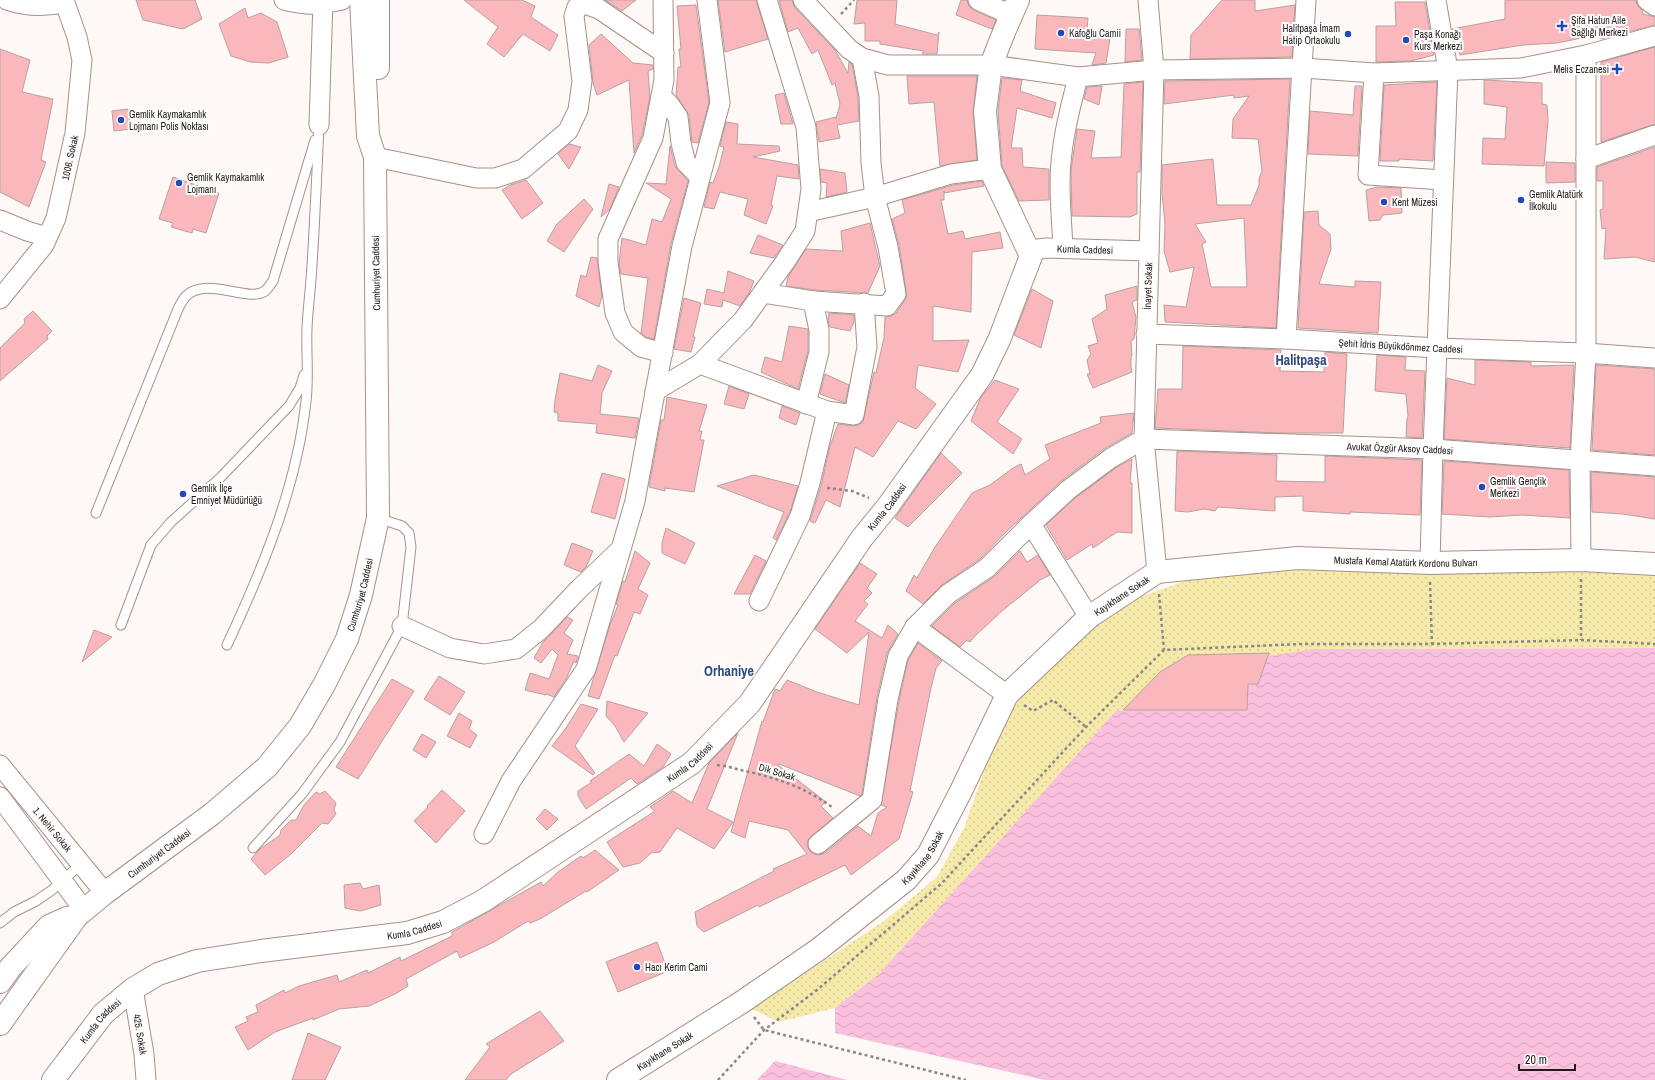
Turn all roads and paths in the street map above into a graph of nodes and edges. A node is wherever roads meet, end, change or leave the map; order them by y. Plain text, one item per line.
1 (7, 0) edge
2 (284, 0) edge
3 (342, 0) edge
4 (362, 0) edge
5 (378, 0) edge
6 (663, 0) edge
7 (707, 0) edge
8 (767, 0) edge
9 (803, 0) edge
10 (978, 0) edge
11 (1148, 0) edge
12 (1306, 0) edge
13 (1436, 0) edge
14 (1647, 0) edge
15 (64, 1) edge
16 (323, 2) edge
17 (1655, 6) edge
18 (1015, 7) edge
19 (1655, 36) edge
20 (664, 53) junction
21 (1586, 55) junction
22 (862, 58) junction
23 (991, 65) junction
24 (1303, 68) junction
25 (1154, 70) junction
26 (1448, 70) junction
27 (1374, 73) junction
28 (1078, 77) junction
29 (661, 96) junction
30 (319, 125) junction
31 (1655, 135) edge
32 (375, 157) junction
33 (1586, 159) junction
34 (990, 169) junction
35 (700, 177) junction
36 (1443, 180) junction
37 (875, 197) junction
38 (808, 212) junction
39 (0, 220) edge
40 (47, 237) junction
41 (1063, 248) junction
42 (1149, 251) junction
43 (1031, 256) junction
44 (763, 293) junction
45 (0, 299) edge
46 (813, 301) junction
47 (864, 303) junction
48 (1146, 334) junction
49 (1286, 339) junction
50 (1437, 348) junction
51 (663, 353) junction
52 (1586, 353) junction
53 (1655, 358) edge
54 (700, 364) junction
55 (306, 366) junction
56 (656, 391) junction
57 (806, 404) junction
58 (827, 411) junction
59 (1144, 439) junction
60 (1433, 449) junction
61 (1580, 461) junction
62 (1655, 466) edge
63 (810, 483) junction
64 (888, 506) junction
65 (96, 513) dead end
66 (378, 518) junction
67 (1031, 524) junction
68 (621, 550) junction
69 (1581, 560) junction
70 (1430, 563) junction
71 (1655, 564) edge
72 (1157, 572) junction
73 (759, 601) dead end
74 (1089, 617) junction
75 (121, 625) dead end
76 (402, 626) junction
77 (915, 627) junction
78 (1581, 640) junction
79 (1432, 644) junction
80 (1655, 644) edge
81 (227, 645) dead end
82 (1164, 650) junction
83 (1007, 694) junction
84 (1086, 727) junction
85 (692, 764) junction
86 (0, 765) edge
87 (0, 797) edge
88 (845, 822) junction
89 (484, 834) dead end
90 (818, 844) dead end
91 (253, 848) dead end
92 (81, 864) junction
93 (62, 880) junction
94 (105, 893) junction
95 (81, 913) junction
96 (0, 923) edge
97 (0, 982) edge
98 (133, 989) junction
99 (742, 1002) junction
100 (0, 1024) edge
101 (764, 1030) junction
102 (53, 1080) edge
103 (146, 1080) edge
104 (618, 1080) edge
105 (718, 1080) edge
106 (966, 1080) edge

1 - 15 street
2 - 16 street
3 - 16 street
4 - 32 street, Cumhuriyet Caddesi
5 - 32 street, Cumhuriyet Caddesi
6 - 20 street
7 - 35 street
8 - 38 street
9 - 22 street
10 - 18 street
11 - 25 street, İnayet Sokak
12 - 24 street
13 - 26 street
14 - 17 street
15 - 40 street, 1006. Sokak
16 - 30 street
18 - 23 street
19 - 21 street
20 - 29 street
20 - 32 street
21 - 26 street
21 - 33 street
22 - 23 street
22 - 37 street
23 - 28 street
23 - 34 street
24 - 25 street
24 - 27 street
24 - 49 street
25 - 28 street
25 - 42 street, İnayet Sokak
26 - 27 street
26 - 36 street
27 - 36 street
28 - 41 street
29 - 35 street
29 - 51 street
30 - 55 lane
30 - 65 lane
31 - 33 street
32 - 66 street, Cumhuriyet Caddesi
33 - 52 street
34 - 37 street
34 - 43 street
35 - 51 street
36 - 50 street
37 - 38 street
37 - 47 street
38 - 44 street
39 - 40 street
40 - 45 street, 1006. Sokak
41 - 42 street, Kumla Caddesi
41 - 43 street, Kumla Caddesi
42 - 48 street, İnayet Sokak
43 - 64 street, Kumla Caddesi
44 - 46 street
44 - 54 street
46 - 47 street
46 - 57 street
47 - 58 street
48 - 49 street, Şehit İdris Büyükdönmez Caddesi
48 - 59 street, İnayet Sokak
49 - 50 street, Şehit İdris Büyükdönmez Caddesi
50 - 52 street, Şehit İdris Büyükdönmez Caddesi
50 - 60 street
51 - 56 street
52 - 53 street, Şehit İdris Büyükdönmez Caddesi
52 - 61 street
54 - 56 street
54 - 57 street
55 - 75 lane
55 - 81 lane
56 - 68 street
57 - 58 street
58 - 63 street
59 - 60 street, Avukat Özgür Aksoy Caddesi
59 - 67 street
59 - 72 street, İnayet Sokak
60 - 61 street, Avukat Özgür Aksoy Caddesi
60 - 70 street
61 - 62 street, Avukat Özgür Aksoy Caddesi
61 - 69 street
63 - 64 path
63 - 73 street
64 - 85 street, Kumla Caddesi
66 - 76 lane
66 - 94 street, Cumhuriyet Caddesi
67 - 74 street
67 - 77 street
68 - 76 street
68 - 89 street
69 - 70 street, Mustafa Kemal Atatürk Kordonu Bulvarı
69 - 71 street, Mustafa Kemal Atatürk Kordonu Bulvarı
69 - 78 path
70 - 72 street, Mustafa Kemal Atatürk Kordonu Bulvarı
70 - 79 path
72 - 74 street, Kayıkhane Sokak
72 - 82 path
74 - 83 street, Kayıkhane Sokak
76 - 91 lane
77 - 83 street
77 - 88 street
78 - 79 path
78 - 80 path
79 - 82 path
82 - 84 path
83 - 84 path
83 - 99 street, Kayıkhane Sokak
84 - 101 path
85 - 88 path, Dik Sokak
85 - 98 street, Kumla Caddesi
86 - 92 street, 1. Nehir Sokak
87 - 93 street
88 - 90 street
92 - 93 lane
92 - 94 street, 1. Nehir Sokak
93 - 95 street
93 - 96 lane
94 - 95 street, Cumhuriyet Caddesi
95 - 97 street
95 - 100 street
98 - 102 street, Kumla Caddesi
98 - 103 street, 425. Sokak
99 - 101 path
99 - 104 street, Kayıkhane Sokak
101 - 105 path
101 - 106 path

